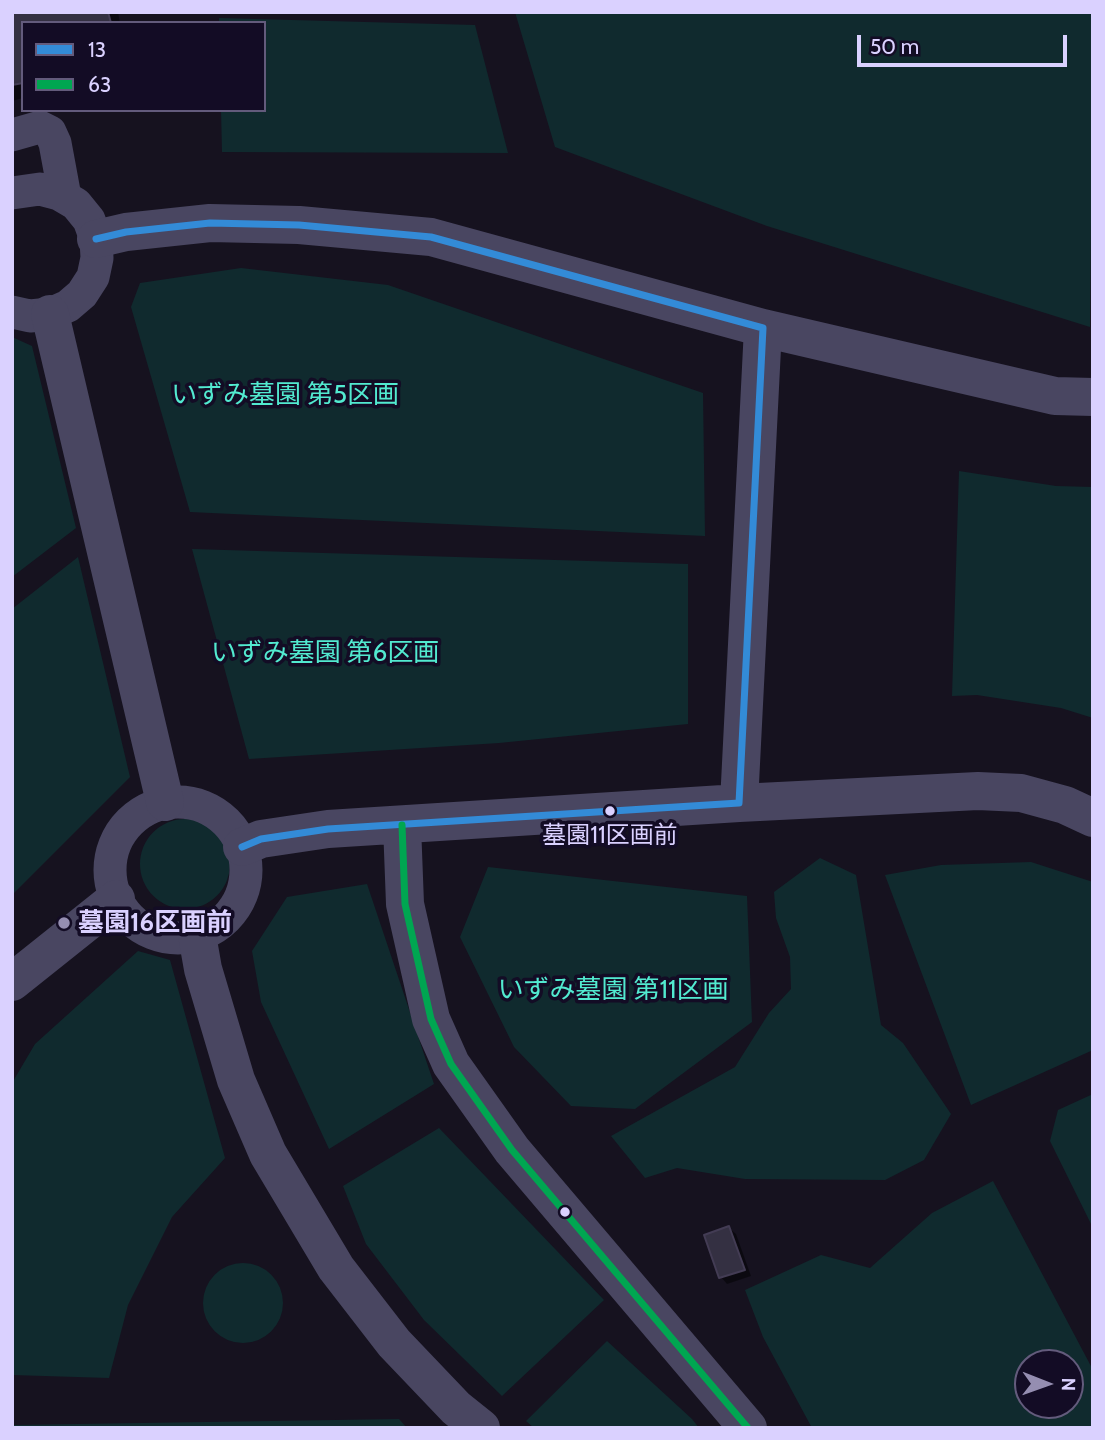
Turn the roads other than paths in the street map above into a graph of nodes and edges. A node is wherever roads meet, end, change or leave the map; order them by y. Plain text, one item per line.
1 (12, 135) edge
2 (12, 193) edge
3 (65, 197) junction
4 (96, 239) junction
5 (12, 312) edge
6 (50, 314) junction
7 (763, 328) junction
8 (1093, 397) edge
9 (165, 802) junction
10 (739, 803) junction
11 (1093, 818) edge
12 (402, 825) junction
13 (242, 847) junction
14 (116, 899) junction
15 (197, 935) junction
16 (12, 982) edge
17 (481, 1428) edge
18 (748, 1428) edge

1 - 3 street
2 - 3 street
3 - 4 street
4 - 6 street
4 - 7 street
5 - 6 street
6 - 9 street
7 - 8 street
7 - 10 street
9 - 13 street
9 - 14 street
10 - 11 street
10 - 12 street
12 - 13 street
12 - 18 street
13 - 15 street
14 - 15 street
14 - 16 street
15 - 17 street

